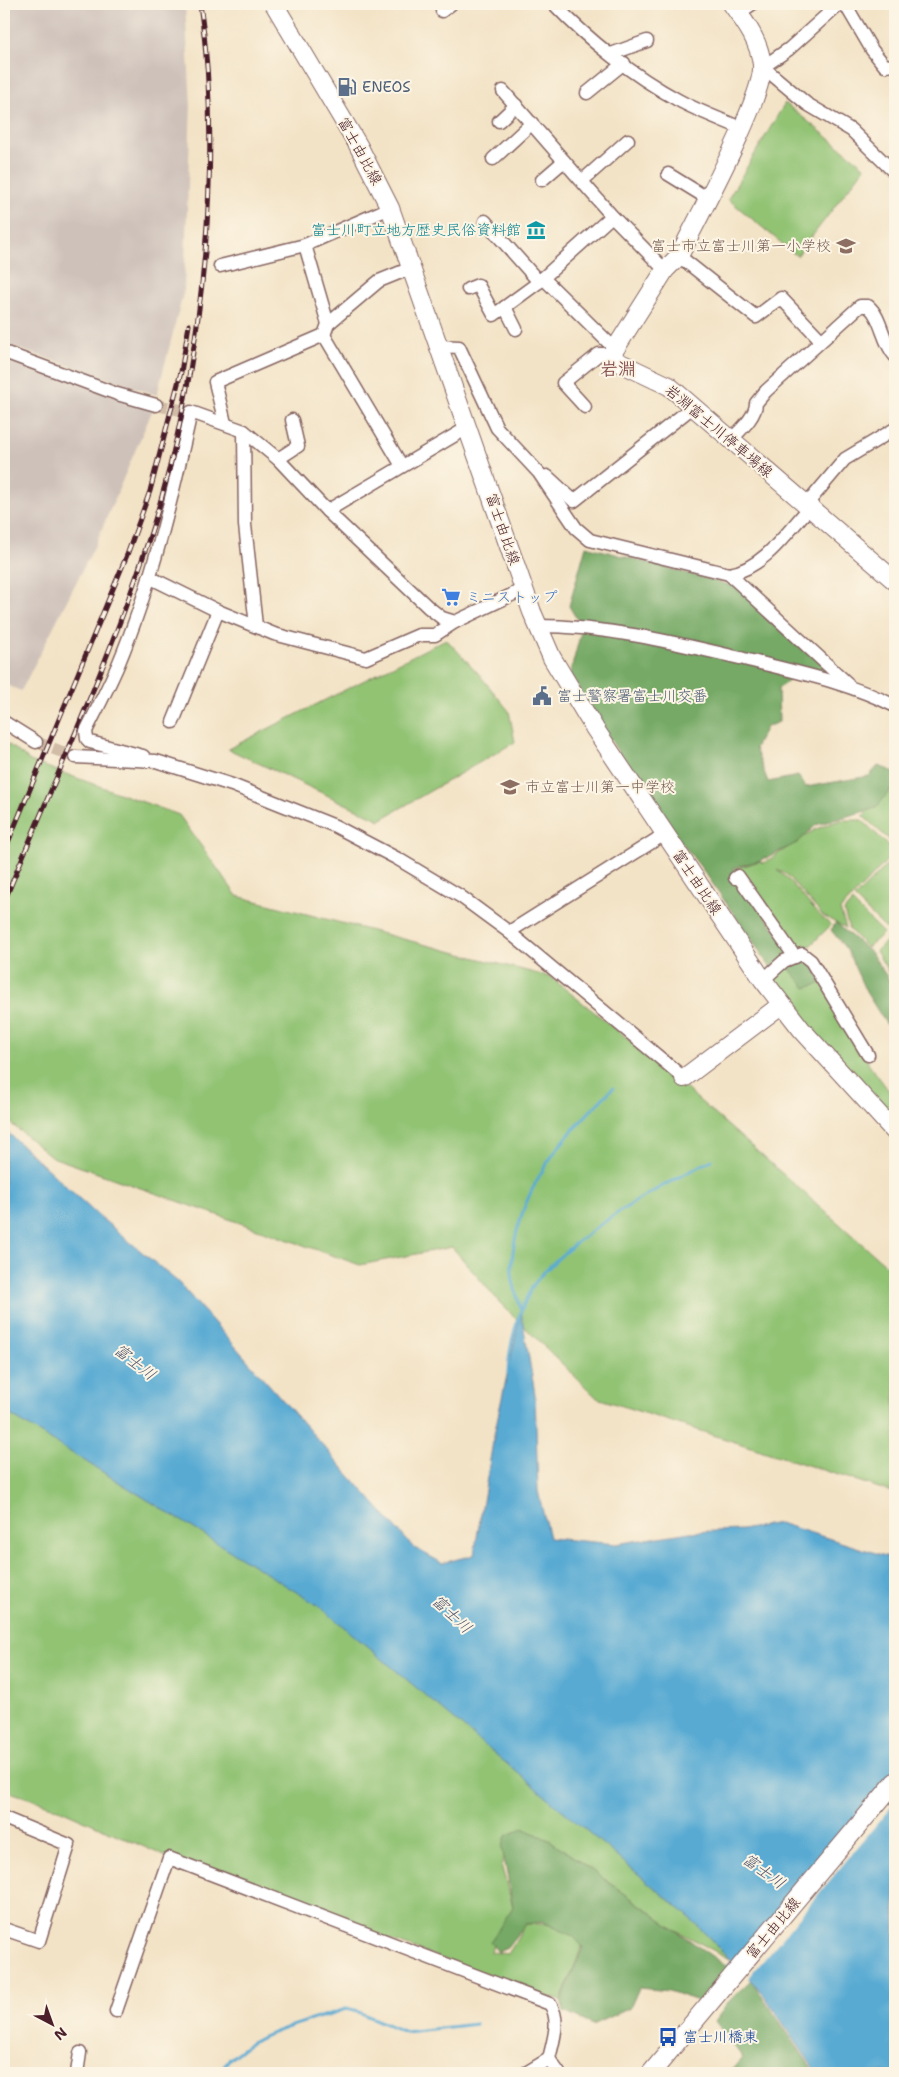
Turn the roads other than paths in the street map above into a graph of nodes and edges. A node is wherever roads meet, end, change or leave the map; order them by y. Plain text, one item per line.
1 (274, 4) edge
2 (554, 4) edge
3 (839, 4) edge
4 (845, 4) edge
5 (741, 7) edge
6 (647, 41) dead end
7 (612, 54) junction
8 (624, 63) junction
9 (895, 65) edge
10 (763, 67) junction
11 (504, 91) dead end
12 (587, 92) dead end
13 (516, 106) junction
14 (500, 121) dead end
15 (532, 124) junction
16 (741, 128) junction
17 (628, 140) dead end
18 (493, 159) dead end
19 (564, 161) junction
20 (895, 172) edge
21 (668, 174) dead end
22 (542, 180) dead end
23 (582, 180) junction
24 (707, 198) junction
25 (390, 208) junction
26 (612, 216) junction
27 (485, 222) dead end
28 (305, 245) junction
29 (679, 256) junction
30 (220, 266) dead end
31 (411, 268) junction
32 (665, 270) junction
33 (541, 280) junction
34 (468, 289) dead end
35 (505, 307) junction
36 (326, 329) junction
37 (516, 329) dead end
38 (821, 340) junction
39 (438, 346) junction
40 (613, 351) junction
41 (4, 352) edge
42 (895, 356) edge
43 (156, 405) tunnel mouth
44 (694, 406) junction
45 (585, 407) dead end
46 (292, 420) dead end
47 (225, 423) junction
48 (468, 428) junction
49 (895, 429) edge
50 (244, 431) junction
51 (730, 441) junction
52 (278, 459) junction
53 (402, 466) junction
54 (539, 472) junction
55 (808, 506) junction
56 (327, 512) junction
57 (729, 574) junction
58 (149, 577) junction
59 (895, 582) edge
60 (524, 589) junction
61 (218, 611) junction
62 (455, 622) junction
63 (256, 626) junction
64 (538, 626) junction
65 (851, 686) junction
66 (895, 706) edge
67 (4, 722) edge
68 (173, 722) dead end
69 (36, 742) tunnel mouth
70 (75, 758) tunnel mouth
71 (146, 760) junction
72 (665, 834) junction
73 (735, 878) dead end
74 (509, 932) junction
75 (795, 957) junction
76 (763, 980) junction
77 (781, 1005) junction
78 (868, 1055) dead end
79 (684, 1078) joint
80 (895, 1132) edge
81 (895, 1782) edge
82 (4, 1818) edge
83 (4, 1929) edge
84 (116, 2011) dead end
85 (80, 2053) dead end
86 (549, 2059) junction
87 (77, 2073) edge
88 (526, 2073) edge
89 (559, 2073) edge
90 (651, 2073) edge

1 - 25 main road, 富士由比線
2 - 7 street
3 - 10 street
4 - 9 street
5 - 10 main road
6 - 7 street
7 - 8 street
8 - 12 street
8 - 16 street
10 - 16 main road
10 - 20 street
11 - 13 street
13 - 14 street
13 - 15 street
15 - 18 street
15 - 19 street
16 - 24 main road
17 - 23 street
19 - 22 street
19 - 23 street
21 - 24 street
23 - 26 street
24 - 29 main road
25 - 28 street
25 - 31 main road, 富士由比線
26 - 32 street
26 - 33 street
27 - 33 street
28 - 30 street
28 - 36 street
29 - 32 main road
29 - 38 street
31 - 36 street
31 - 39 main road, 富士由比線
32 - 40 main road
33 - 35 street
33 - 40 street
34 - 35 street
35 - 37 street
36 - 47 street
36 - 53 street
38 - 42 street
38 - 51 street
39 - 48 main road, 富士由比線
39 - 54 street
40 - 44 main road, 岩淵富士川停車場線
40 - 45 street
41 - 43 street
44 - 51 main road, 岩淵富士川停車場線
44 - 54 street
46 - 52 street
47 - 50 street
47 - 58 street
48 - 53 street
48 - 60 main road, 富士由比線
49 - 55 street
50 - 52 street
50 - 63 street
51 - 55 main road, 岩淵富士川停車場線
52 - 56 street
53 - 56 street
54 - 57 street
55 - 57 street
55 - 59 main road, 岩淵富士川停車場線
56 - 62 street
57 - 65 street
58 - 61 street
58 - 71 street
60 - 62 street
60 - 64 main road, 富士由比線
61 - 63 street
61 - 68 street
62 - 63 street
64 - 65 street
64 - 72 main road, 富士由比線
65 - 66 street
67 - 69 street
70 - 71 street
71 - 74 street
72 - 74 street
72 - 76 main road, 富士由比線
73 - 75 street
74 - 79 street
75 - 76 street
75 - 78 street
76 - 77 main road, 富士由比線
77 - 79 main road
77 - 80 main road, 富士由比線
81 - 90 main road, 富士由比線
82 - 83 street
84 - 86 street
85 - 87 street
86 - 88 street
86 - 89 street

